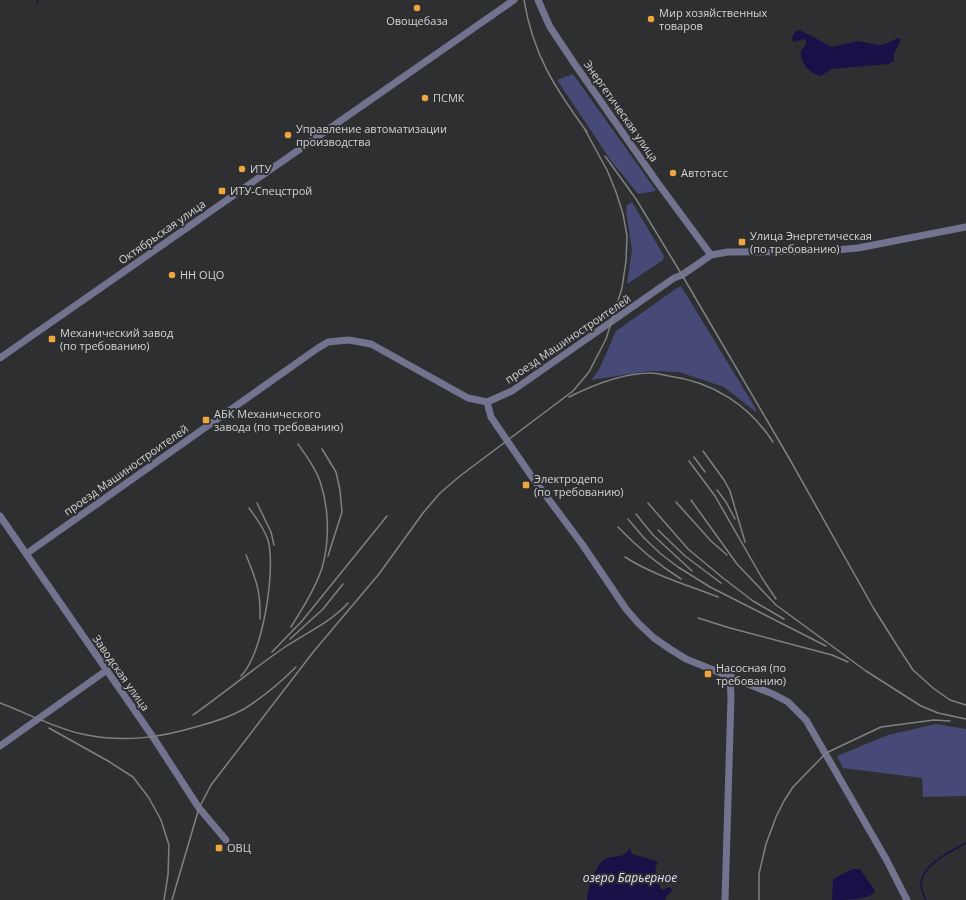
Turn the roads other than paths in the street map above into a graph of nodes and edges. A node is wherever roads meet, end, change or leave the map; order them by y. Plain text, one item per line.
1 (514, 0) edge
2 (538, 0) edge
3 (966, 227) edge
4 (711, 255) junction
5 (0, 358) edge
6 (487, 402) junction
7 (0, 516) edge
8 (26, 554) junction
9 (107, 670) junction
10 (730, 677) junction
11 (0, 746) edge
12 (226, 840) dead end
13 (725, 900) edge
14 (907, 900) edge

1 - 5 street, Октябрьская улица
2 - 4 street, Энергетическая улица
3 - 4 street
4 - 6 street, проезд Машиностроителей
6 - 8 street, проезд Машиностроителей
6 - 10 street
7 - 8 street, Заводская улица
8 - 9 street, Заводская улица
9 - 11 street
9 - 12 street, Заводская улица
10 - 13 street
10 - 14 street

